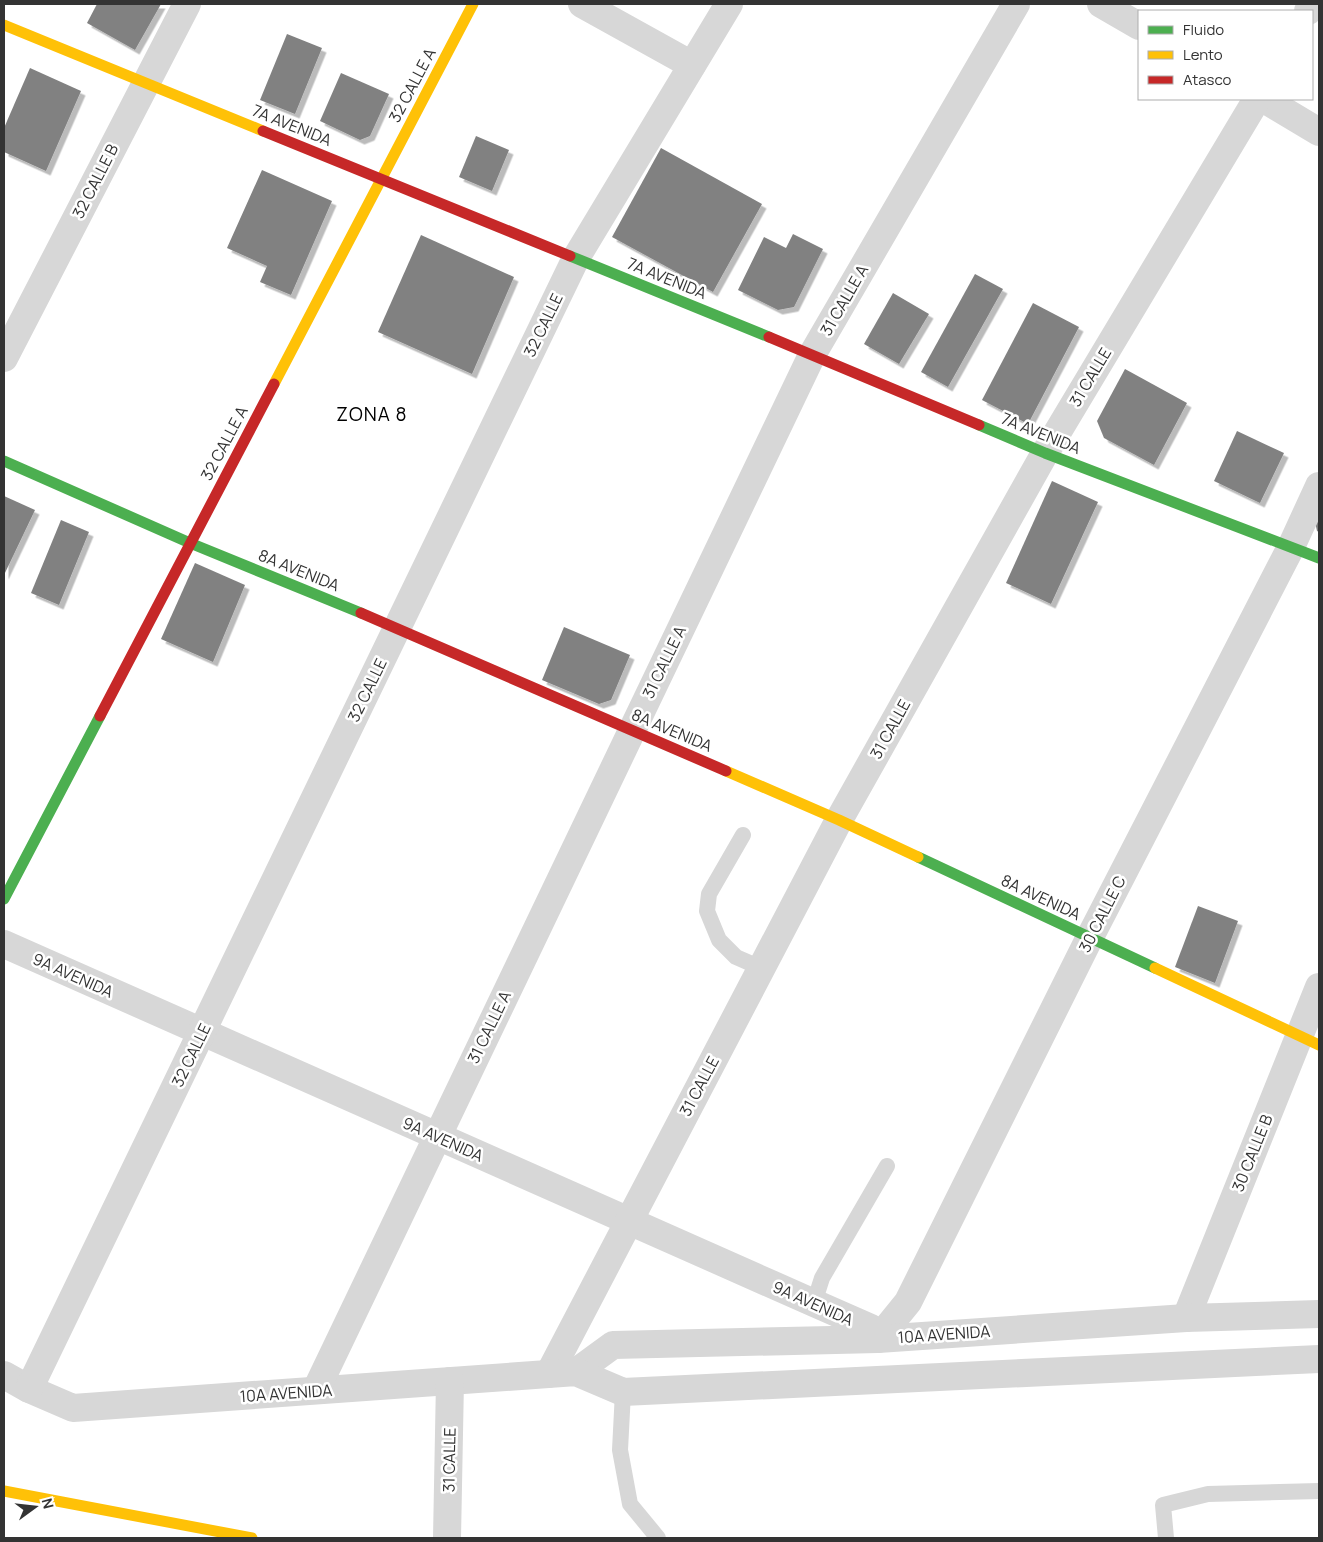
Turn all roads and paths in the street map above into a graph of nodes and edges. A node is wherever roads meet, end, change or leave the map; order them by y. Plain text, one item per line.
1 (187, 4) edge
2 (473, 4) edge
3 (582, 4) edge
4 (728, 4) edge
5 (1016, 4) edge
6 (1101, 4) edge
7 (4, 25) edge
8 (1138, 25) edge
9 (692, 65) junction
10 (146, 83) junction
11 (1256, 100) edge
12 (1266, 100) edge
13 (1319, 132) edge
14 (380, 179) junction
15 (576, 258) junction
16 (812, 355) junction
17 (4, 358) edge
18 (1045, 453) junction
19 (4, 461) edge
20 (1319, 486) edge
21 (190, 543) junction
22 (1291, 547) junction
23 (1319, 558) edge
24 (397, 628) junction
25 (631, 730) junction
26 (839, 820) junction
27 (742, 835) dead end
28 (4, 899) edge
29 (1090, 937) junction
30 (4, 944) edge
31 (761, 968) junction
32 (1319, 988) edge
33 (202, 1032) junction
34 (1309, 1040) edge
35 (437, 1136) junction
36 (887, 1166) dead end
37 (628, 1221) junction
38 (814, 1303) junction
39 (1319, 1314) edge
40 (1186, 1318) junction
41 (878, 1339) junction
42 (1319, 1359) edge
43 (576, 1372) junction
44 (549, 1374) junction
45 (4, 1375) edge
46 (450, 1381) junction
47 (29, 1389) junction
48 (316, 1390) junction
49 (623, 1392) junction
50 (4, 1491) edge
51 (1319, 1491) edge
52 (252, 1538) edge
53 (447, 1538) edge
54 (658, 1538) edge
55 (1166, 1538) edge

1 - 10 street, 32 CALLE B
2 - 14 main road, 32 CALLE A
3 - 9 street
4 - 9 street, 32 CALLE
5 - 16 street, 31 CALLE A
6 - 8 street
7 - 10 main road, 7A AVENIDA
9 - 15 street, 32 CALLE
10 - 14 main road, 7A AVENIDA
10 - 17 street, 32 CALLE B
11 - 18 street, 31 CALLE
12 - 13 street
14 - 15 main road, 7A AVENIDA
14 - 21 main road, 32 CALLE A
15 - 16 main road, 7A AVENIDA
15 - 24 street, 32 CALLE
16 - 18 main road, 7A AVENIDA
16 - 25 street, 31 CALLE A
18 - 22 main road, 7A AVENIDA
18 - 26 street, 31 CALLE
19 - 21 main road, 8A AVENIDA
20 - 22 street, 30 CALLE C
21 - 24 main road, 8A AVENIDA
21 - 28 main road, 32 CALLE A
22 - 23 main road, 7A AVENIDA
22 - 29 street, 30 CALLE C
24 - 25 main road, 8A AVENIDA
24 - 33 street, 32 CALLE
25 - 26 main road, 8A AVENIDA
25 - 35 street, 31 CALLE A
26 - 29 main road, 8A AVENIDA
26 - 31 street, 31 CALLE
27 - 31 lane
29 - 34 main road, 8A AVENIDA
29 - 41 street, 30 CALLE C
30 - 33 street, 9A AVENIDA
31 - 37 street, 31 CALLE
32 - 34 street, 30 CALLE B
33 - 35 street, 9A AVENIDA
33 - 47 street, 32 CALLE
34 - 40 street, 30 CALLE B
35 - 37 street, 9A AVENIDA
35 - 48 street, 31 CALLE A
36 - 38 lane
37 - 38 street, 9A AVENIDA
37 - 44 street, 31 CALLE
38 - 41 street, 9A AVENIDA
39 - 40 street, 10A AVENIDA
40 - 41 street, 10A AVENIDA
41 - 43 street, 10A AVENIDA
42 - 49 street, 10A AVENIDA
43 - 44 street, 10A AVENIDA
43 - 49 street, 10A AVENIDA
44 - 46 street, 10A AVENIDA
45 - 47 street, 10A AVENIDA
46 - 48 street, 10A AVENIDA
46 - 53 street, 31 CALLE
47 - 48 street, 10A AVENIDA
49 - 54 lane
50 - 52 main road
51 - 55 lane

